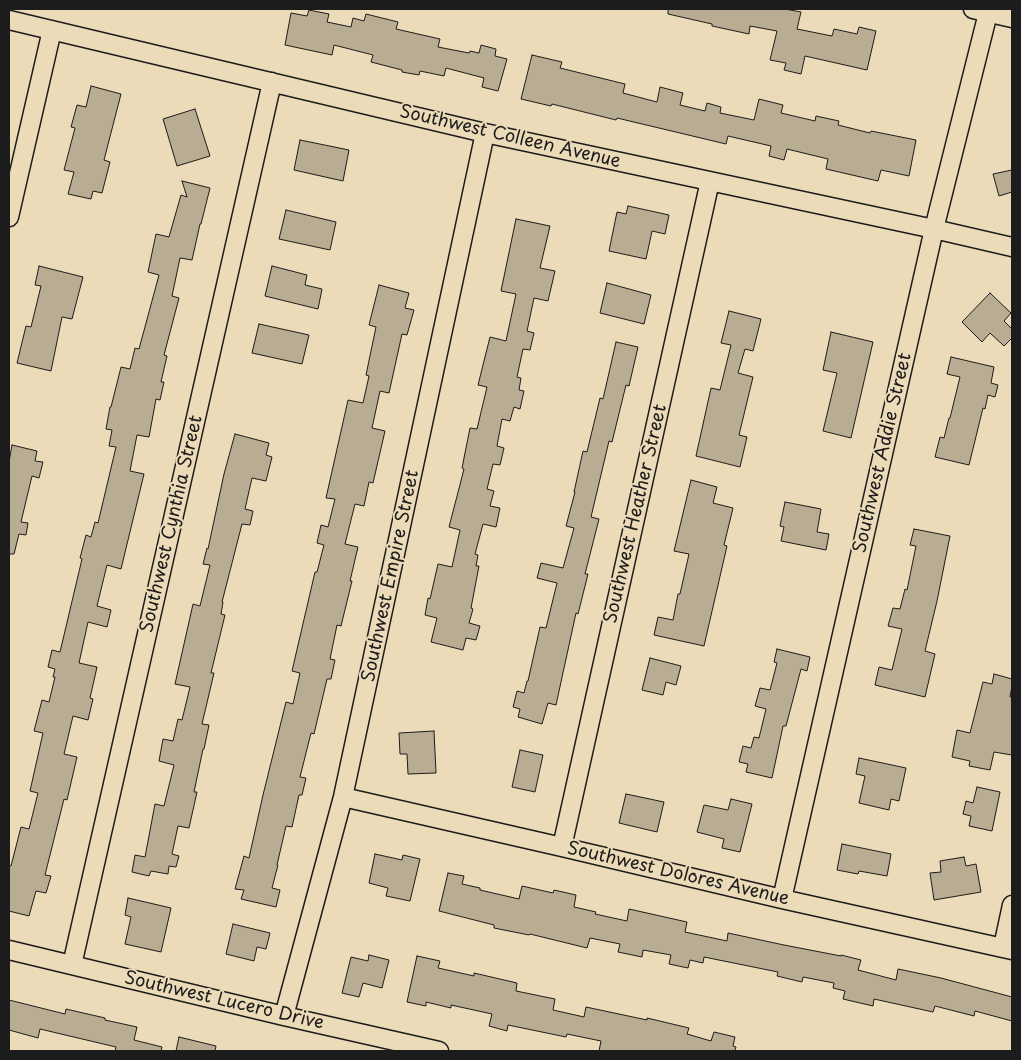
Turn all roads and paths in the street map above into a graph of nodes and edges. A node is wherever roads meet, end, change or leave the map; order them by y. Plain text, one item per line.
1 (983, 10) edge
2 (1012, 18) edge
3 (9, 20) edge
4 (52, 30) junction
5 (272, 82) junction
6 (485, 133) junction
7 (710, 181) junction
8 (9, 217) edge
9 (934, 229) junction
10 (1012, 247) edge
11 (343, 798) junction
12 (562, 847) junction
13 (782, 899) junction
14 (1012, 905) edge
15 (1007, 949) edge
16 (9, 950) edge
17 (72, 965) junction
18 (284, 1016) junction
19 (439, 1051) edge

1 - 2 street
1 - 9 street, Southwest Addie Street
3 - 4 street, Southwest Colleen Avenue
4 - 5 street, Southwest Colleen Avenue
4 - 8 street
5 - 6 street, Southwest Colleen Avenue
5 - 17 street, Southwest Cynthia Street
6 - 7 street, Southwest Colleen Avenue
6 - 11 street, Southwest Empire Street
7 - 9 street, Southwest Colleen Avenue
7 - 12 street, Southwest Heather Street
9 - 10 street, Southwest Colleen Avenue
9 - 13 street, Southwest Addie Street
11 - 12 street, Southwest Dolores Avenue
11 - 18 street, Southwest Empire Street
12 - 13 street, Southwest Dolores Avenue
13 - 15 street, Southwest Dolores Avenue
14 - 15 street
16 - 17 street, Southwest Lucero Drive
17 - 18 street, Southwest Lucero Drive
18 - 19 street, Southwest Lucero Drive

